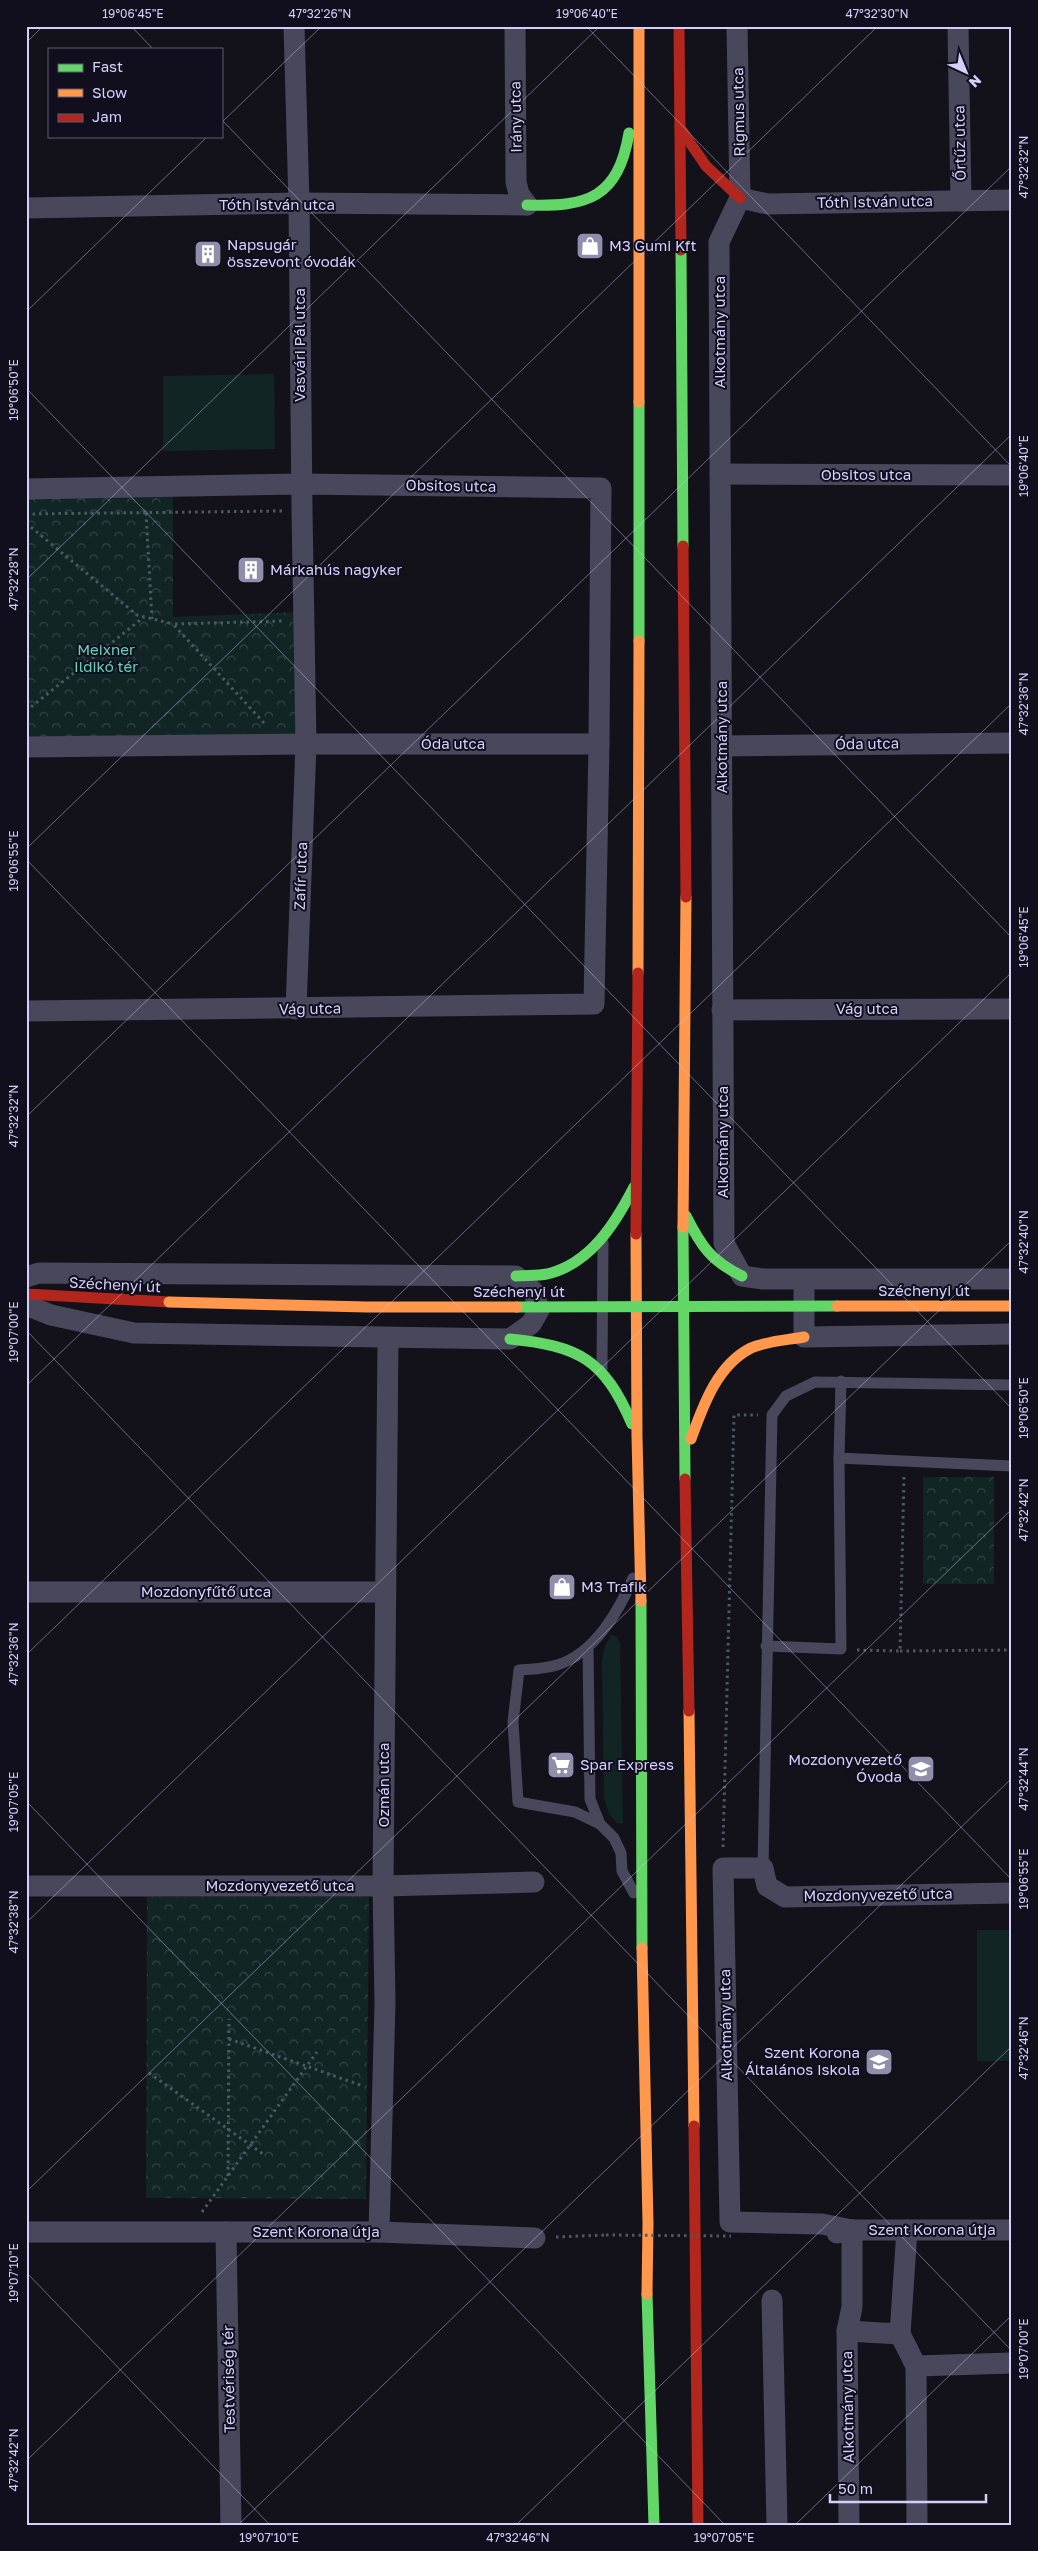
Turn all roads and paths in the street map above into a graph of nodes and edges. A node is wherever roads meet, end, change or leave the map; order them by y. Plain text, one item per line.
1 (294, 26) edge
2 (515, 26) edge
3 (639, 26) edge
4 (679, 26) edge
5 (737, 26) edge
6 (958, 26) edge
7 (638, 95) junction
8 (679, 126) junction
9 (740, 198) junction
10 (961, 200) junction
11 (1012, 200) edge
12 (299, 204) junction
13 (527, 205) junction
14 (26, 208) edge
15 (720, 474) junction
16 (1012, 475) edge
17 (301, 484) junction
18 (26, 489) edge
19 (302, 511) junction
20 (146, 513) junction
21 (26, 514) edge
22 (26, 523) edge
23 (145, 617) junction
24 (152, 619) junction
25 (304, 620) junction
26 (173, 624) junction
27 (26, 711) edge
28 (258, 728) dead end
29 (1012, 743) edge
30 (306, 744) junction
31 (599, 744) junction
32 (722, 746) junction
33 (26, 747) edge
34 (296, 1009) junction
35 (1012, 1009) edge
36 (722, 1010) junction
37 (26, 1011) edge
38 (636, 1183) junction
39 (683, 1211) junction
40 (603, 1236) junction
41 (516, 1276) junction
42 (742, 1276) junction
43 (26, 1277) edge
44 (1012, 1279) edge
45 (804, 1281) junction
46 (26, 1294) edge
47 (26, 1305) edge
48 (1012, 1306) edge
49 (1012, 1334) edge
50 (804, 1337) junction
51 (388, 1338) junction
52 (510, 1340) junction
53 (602, 1370) junction
54 (841, 1381) junction
55 (1012, 1385) edge
56 (772, 1415) junction
57 (637, 1437) junction
58 (686, 1452) junction
59 (839, 1458) junction
60 (904, 1462) junction
61 (1011, 1466) edge
62 (641, 1558) junction
63 (26, 1592) edge
64 (385, 1592) junction
65 (766, 1646) junction
66 (588, 1647) junction
67 (842, 1649) junction
68 (1012, 1650) edge
69 (900, 1651) junction
70 (600, 1824) junction
71 (723, 1868) junction
72 (763, 1868) junction
73 (534, 1882) dead end
74 (26, 1886) edge
75 (383, 1886) junction
76 (1012, 1893) edge
77 (641, 1905) junction
78 (229, 2019) dead end
79 (229, 2039) junction
80 (317, 2052) dead end
81 (306, 2067) junction
82 (149, 2073) dead end
83 (382, 2093) junction
84 (229, 2131) junction
85 (250, 2146) junction
86 (263, 2154) dead end
87 (228, 2176) junction
88 (730, 2229) junction
89 (852, 2230) junction
90 (907, 2230) junction
91 (1012, 2230) edge
92 (26, 2232) edge
93 (188, 2232) junction
94 (226, 2232) junction
95 (379, 2232) junction
96 (535, 2238) joint
97 (772, 2300) dead end
98 (847, 2331) junction
99 (900, 2334) junction
100 (1012, 2363) edge
101 (916, 2366) junction
102 (231, 2525) edge
103 (654, 2525) edge
104 (698, 2525) edge
105 (777, 2525) edge
106 (849, 2525) edge
107 (918, 2525) edge

1 - 12 street, Vasvári Pál utca
2 - 13 street, Irány utca
3 - 7 main road
4 - 8 main road
5 - 9 street, Rigmus utca
6 - 10 street, Őrtűz utca
7 - 13 main road
7 - 38 main road
8 - 9 main road
8 - 39 main road
9 - 10 street, Tóth István utca
9 - 15 street, Alkotmány utca
10 - 11 street, Tóth István utca
12 - 13 street, Tóth István utca
12 - 14 street, Tóth István utca
12 - 17 street, Vasvári Pál utca
15 - 16 street, Obsitos utca
15 - 32 street, Alkotmány utca
17 - 18 street
17 - 19 street
17 - 31 street, Obsitos utca
19 - 20 path
19 - 25 street
20 - 21 path
20 - 24 path
22 - 23 path
23 - 24 path
23 - 27 path
24 - 26 path
25 - 26 path
25 - 30 street
26 - 28 path
29 - 32 street, Óda utca
30 - 31 street, Óda utca
30 - 33 street
30 - 34 street, Zafír utca
31 - 34 street, Vág utca
32 - 36 street, Alkotmány utca
34 - 37 street, Vág utca
35 - 36 street, Vág utca
36 - 42 street, Alkotmány utca
38 - 40 main road
38 - 57 main road
39 - 42 main road
39 - 58 main road
40 - 41 main road
40 - 53 lane
41 - 43 street
41 - 52 street
42 - 45 street
44 - 45 street
45 - 50 street
46 - 48 main road, Széchenyi út, bridge
47 - 51 street
49 - 50 street
50 - 58 main road
51 - 52 street
51 - 64 street, Ozmán utca
52 - 53 main road
53 - 57 main road
54 - 55 lane
54 - 56 lane
54 - 59 lane
56 - 65 lane
56 - 71 path
57 - 62 main road
58 - 104 main road
59 - 60 lane
59 - 67 lane
60 - 61 lane
60 - 69 path
62 - 66 lane
62 - 77 main road
63 - 64 street, Mozdonyfűtő utca
64 - 75 street, Ozmán utca
65 - 67 lane
65 - 72 lane
66 - 70 lane
66 - 70 lane
67 - 69 path
68 - 69 path
70 - 77 lane
71 - 72 street
71 - 88 street, Alkotmány utca
72 - 76 street, Mozdonyvezető utca
73 - 75 street, Mozdonyvezető utca
74 - 75 street, Mozdonyvezető utca
75 - 83 street, Ozmán utca
77 - 103 main road
78 - 79 path
79 - 81 path
79 - 84 path
80 - 81 path
81 - 83 path
81 - 85 path
82 - 84 path
83 - 95 street, Ozmán utca
84 - 85 path
84 - 87 path
85 - 86 path
85 - 87 path
87 - 93 path
88 - 89 street, Szent Korona útja
88 - 96 path, bridge
89 - 90 street, Szent Korona útja
89 - 98 street, Alkotmány utca
90 - 91 street, Szent Korona útja
90 - 99 street
92 - 93 street, Szent Korona útja
93 - 94 street, Szent Korona útja
94 - 95 street, Szent Korona útja
94 - 102 street, Testvériség tér
95 - 96 street, Szent Korona útja
97 - 105 street
98 - 99 street
98 - 106 street, Alkotmány utca
99 - 101 street
100 - 101 street
101 - 107 street

